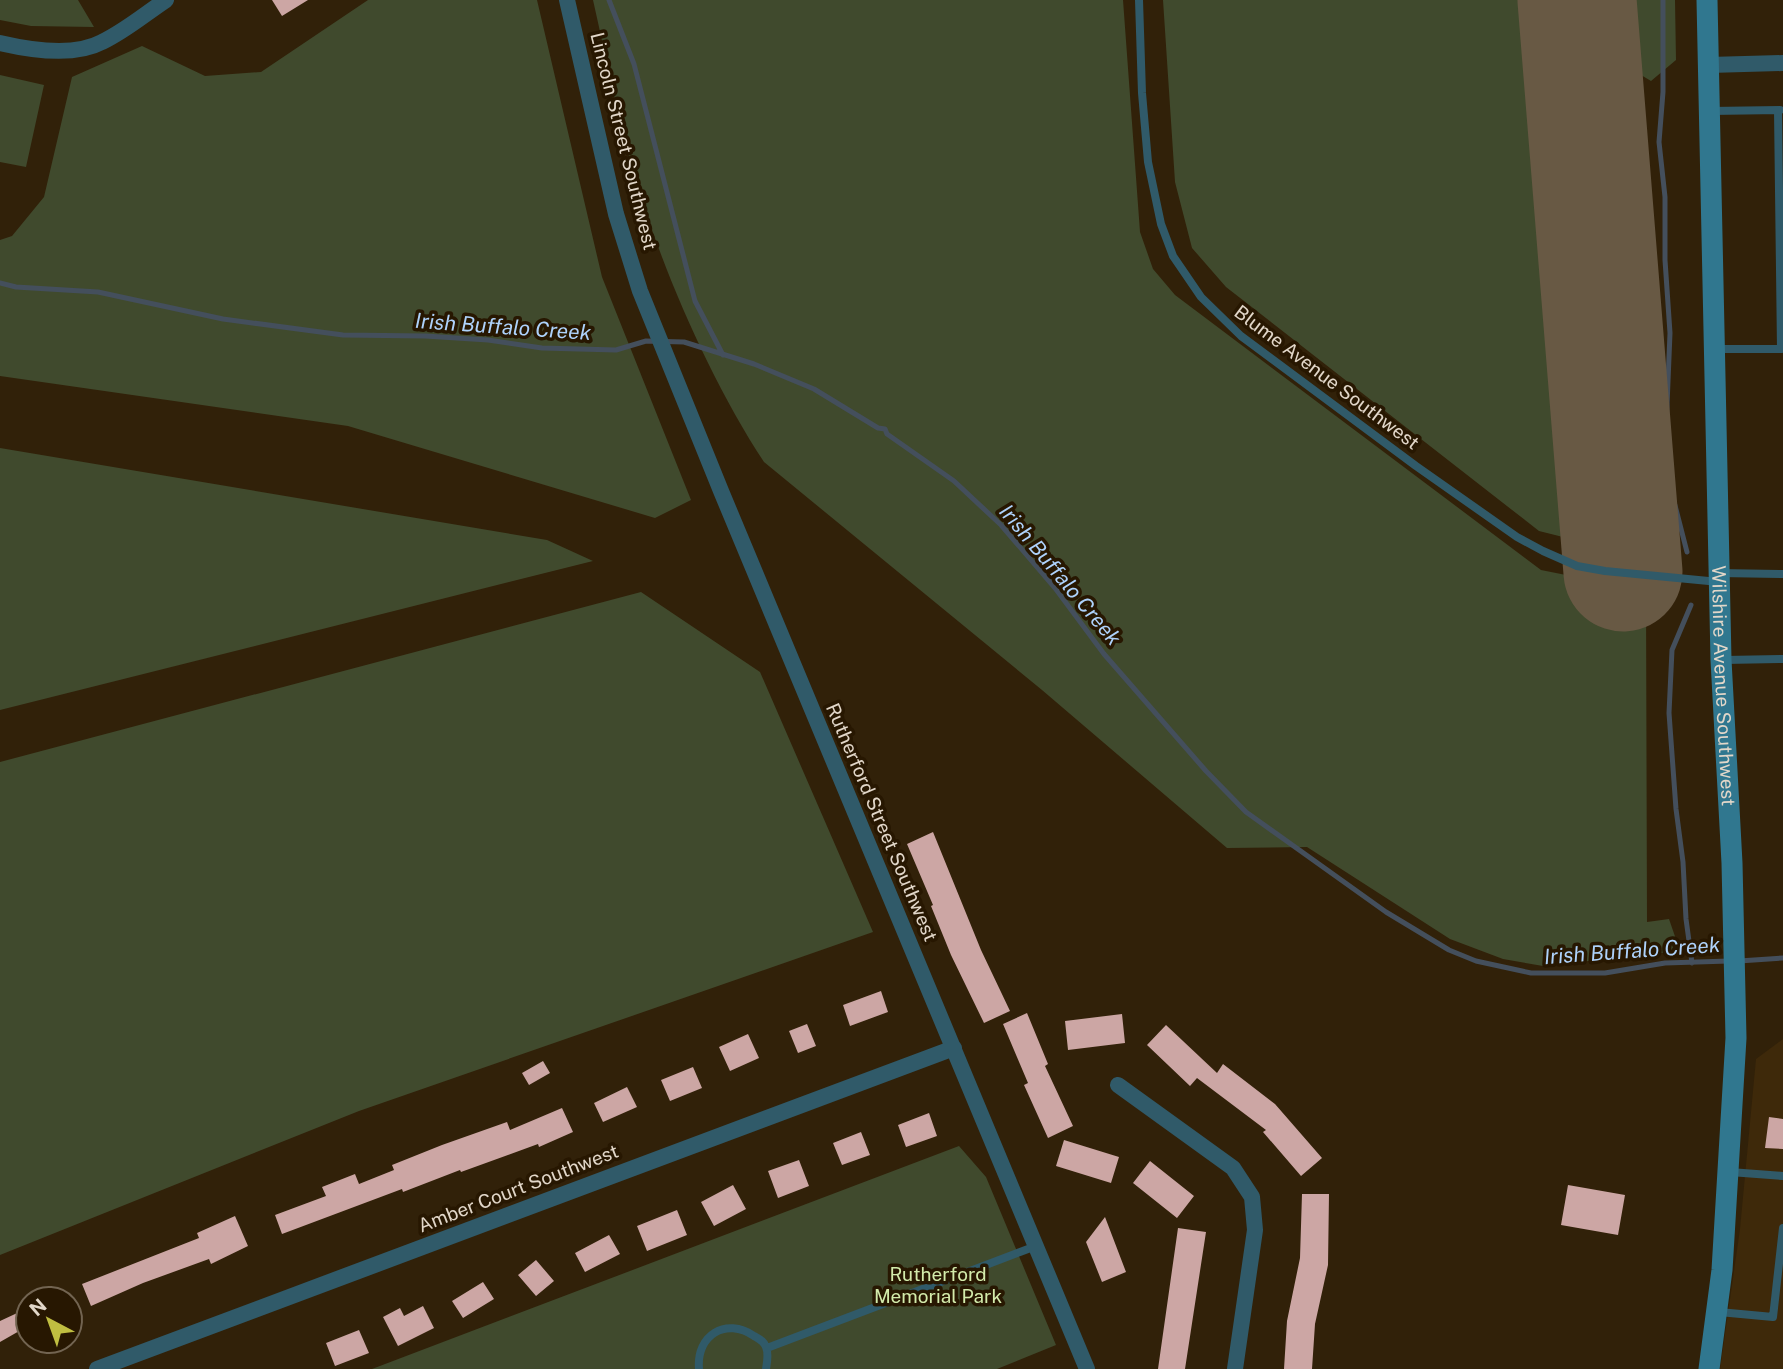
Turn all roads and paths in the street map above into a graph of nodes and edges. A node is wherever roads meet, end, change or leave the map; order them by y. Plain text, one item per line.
1 (166, 0) edge
2 (567, 0) edge
3 (1139, 0) edge
4 (1707, 0) edge
5 (0, 43) edge
6 (1783, 63) edge
7 (1709, 65) junction
8 (1710, 111) junction
9 (1780, 111) edge
10 (640, 291) joint
11 (1715, 349) junction
12 (1783, 574) edge
13 (1719, 578) junction
14 (1721, 660) junction
15 (1783, 660) edge
16 (954, 1048) junction
17 (1118, 1084) dead end
18 (1727, 1172) junction
19 (1783, 1176) edge
20 (1783, 1227) edge
21 (1036, 1245) junction
22 (1716, 1312) junction
23 (1773, 1317) junction
24 (1783, 1318) edge
25 (767, 1348) junction
26 (97, 1369) edge
27 (699, 1369) edge
28 (766, 1369) edge
29 (1087, 1369) edge
30 (1235, 1369) edge
31 (1709, 1369) edge

1 - 5 street
2 - 10 street, Lincoln Street Southwest
3 - 13 lane, Blume Avenue Southwest
4 - 7 street, Wilshire Avenue Southwest
6 - 7 street
7 - 8 street, Wilshire Avenue Southwest
8 - 9 lane
8 - 11 street, Wilshire Avenue Southwest
9 - 11 lane
10 - 16 street, Rutherford Street Southwest
11 - 13 street, Wilshire Avenue Southwest
12 - 13 lane, Blume Avenue Southwest
13 - 14 street, Wilshire Avenue Southwest
14 - 15 lane
14 - 18 street, Wilshire Avenue Southwest
16 - 21 street, Rutherford Street Southwest
16 - 26 street, Amber Court Southwest
17 - 30 street
18 - 19 lane
18 - 22 street, Wilshire Avenue Southwest
20 - 23 lane
21 - 25 lane
21 - 29 street, Rutherford Street Southwest
22 - 23 lane
22 - 31 street, Wilshire Avenue Southwest
23 - 24 lane
25 - 27 lane
25 - 28 lane

